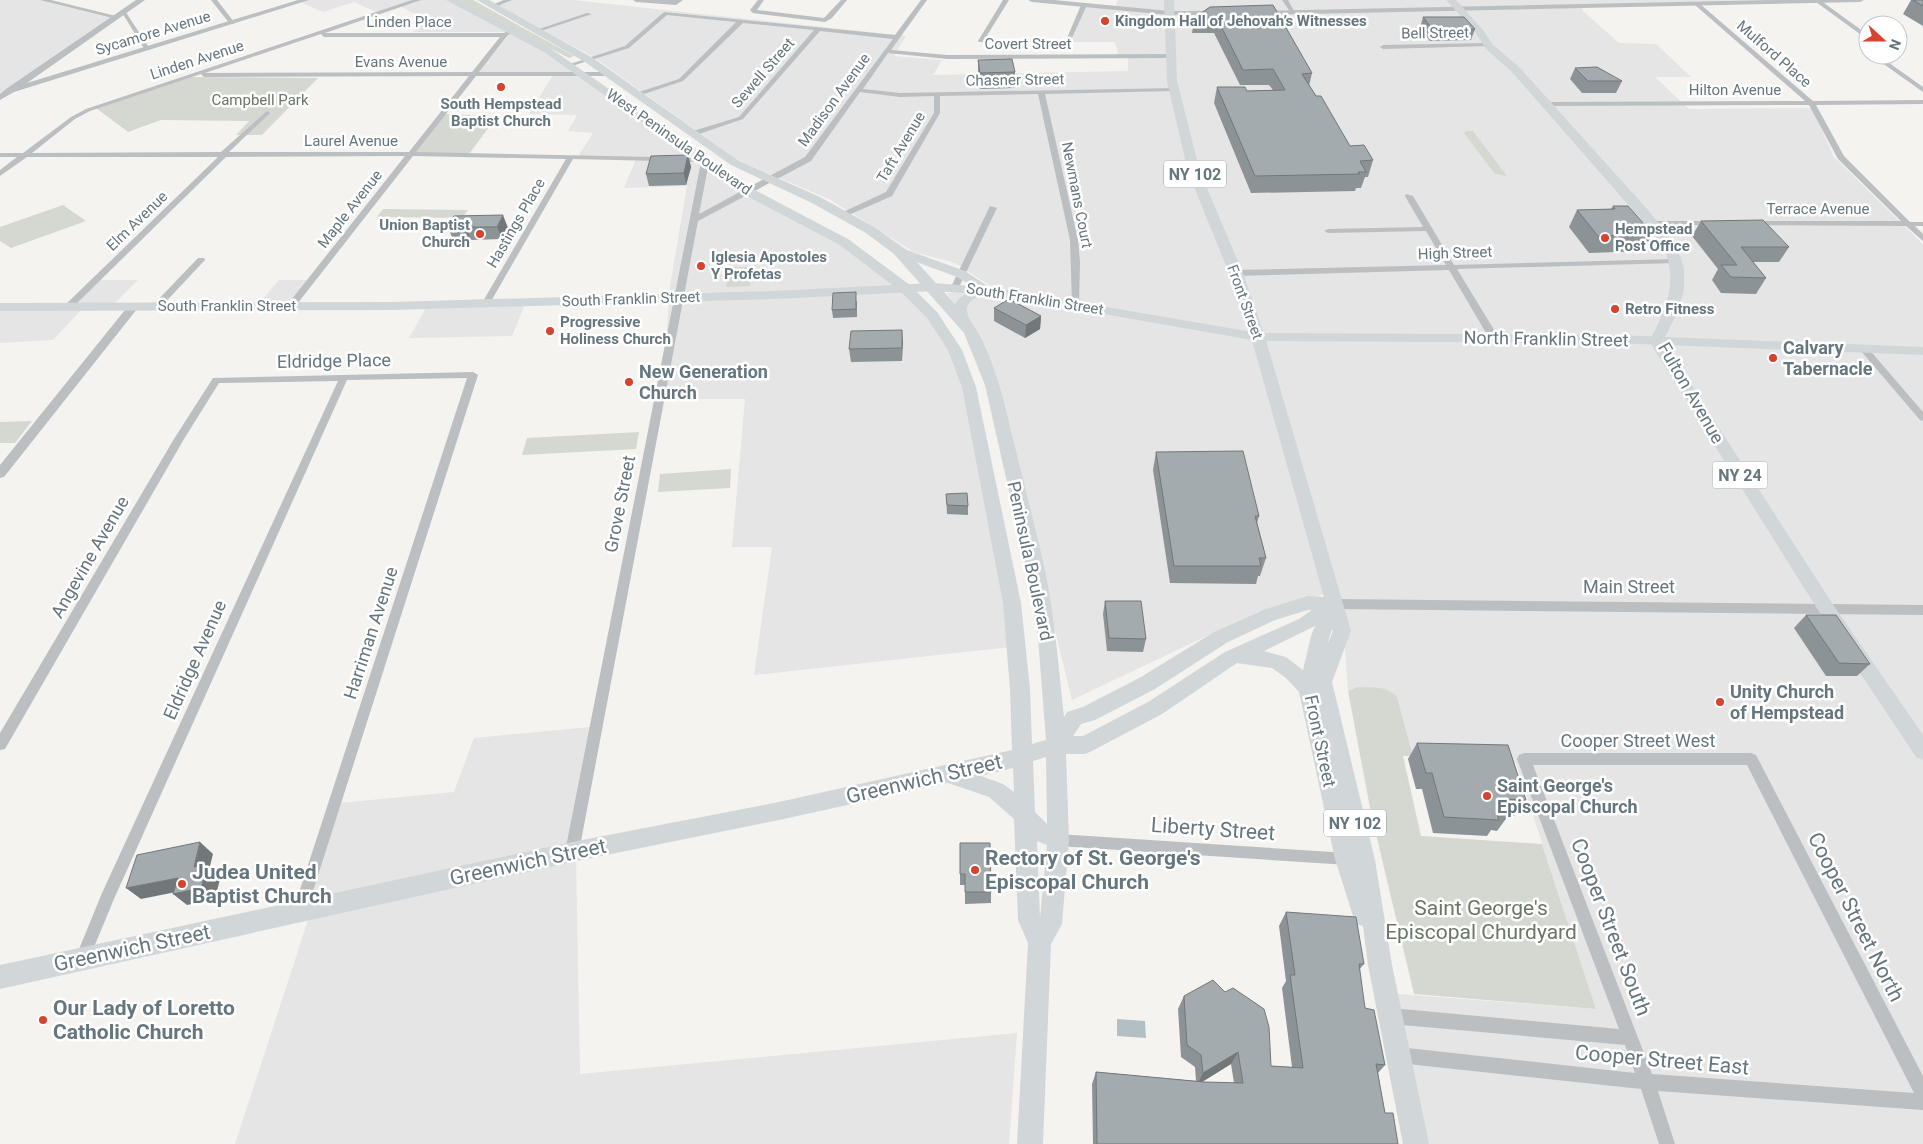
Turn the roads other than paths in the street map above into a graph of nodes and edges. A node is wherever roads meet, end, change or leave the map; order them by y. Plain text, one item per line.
1 (42, 0) edge
2 (141, 0) edge
3 (214, 0) edge
4 (305, 0) edge
5 (418, 0) edge
6 (451, 0) edge
7 (482, 0) edge
8 (509, 0) edge
9 (636, 0) edge
10 (761, 0) edge
11 (844, 0) edge
12 (924, 0) edge
13 (1006, 0) edge
14 (1032, 0) edge
15 (1169, 0) edge
16 (1285, 0) edge
17 (1451, 0) edge
18 (1860, 0) edge
19 (1818, 1) edge
20 (678, 2) edge
21 (1697, 4) junction
22 (1084, 5) junction
23 (492, 6) junction
24 (1460, 10) junction
25 (1293, 12) junction
26 (1169, 13) junction
27 (1225, 13) edge
28 (1250, 13) edge
29 (589, 14) dead end
30 (120, 15) junction
31 (741, 21) junction
32 (232, 23) junction
33 (818, 29) junction
34 (536, 31) junction
35 (1858, 31) edge
36 (1480, 32) junction
37 (508, 33) junction
38 (314, 35) junction
39 (896, 37) junction
40 (981, 41) dead end
41 (1067, 42) dead end
42 (1488, 45) junction
43 (1383, 47) dead end
44 (147, 49) junction
45 (886, 51) junction
46 (1170, 56) junction
47 (589, 60) junction
48 (570, 65) junction
49 (1888, 65) edge
50 (42, 69) junction
51 (1515, 69) junction
52 (71, 72) junction
53 (474, 74) junction
54 (584, 74) junction
55 (610, 74) junction
56 (192, 75) junction
57 (1174, 89) junction
58 (858, 90) junction
59 (1923, 90) edge
60 (10, 92) junction
61 (1041, 92) junction
62 (638, 94) junction
63 (937, 94) junction
64 (0, 98) edge
65 (1923, 102) edge
66 (1812, 103) junction
67 (1547, 104) junction
68 (266, 113) dead end
69 (693, 134) junction
70 (224, 154) junction
71 (410, 154) junction
72 (0, 155) edge
73 (26, 155) junction
74 (570, 157) junction
75 (704, 161) junction
76 (0, 174) edge
77 (769, 180) junction
78 (747, 191) junction
79 (1409, 196) dead end
80 (993, 208) dead end
81 (844, 215) junction
82 (693, 220) junction
83 (1652, 223) junction
84 (1722, 223) edge
85 (1741, 223) edge
86 (1907, 223) junction
87 (1923, 224) edge
88 (1429, 229) junction
89 (1328, 231) dead end
90 (1923, 238) edge
91 (899, 251) junction
92 (201, 260) dead end
93 (1676, 260) junction
94 (1452, 267) junction
95 (1236, 273) junction
96 (961, 274) junction
97 (933, 287) junction
98 (956, 287) junction
99 (905, 288) junction
100 (995, 290) junction
101 (678, 298) junction
102 (486, 304) junction
103 (1076, 305) junction
104 (291, 306) junction
105 (0, 307) edge
106 (68, 307) junction
107 (133, 307) junction
108 (156, 307) junction
109 (971, 332) junction
110 (1258, 337) junction
111 (1494, 338) junction
112 (1656, 341) junction
113 (1864, 348) junction
114 (1923, 351) edge
115 (462, 375) joint
116 (344, 377) junction
117 (211, 387) joint
118 (1923, 418) edge
119 (0, 474) edge
120 (1335, 604) junction
121 (1826, 608) junction
122 (1923, 610) edge
123 (1232, 657) junction
124 (1308, 689) junction
125 (0, 745) edge
126 (1056, 745) junction
127 (1923, 751) edge
128 (1022, 756) junction
129 (1524, 759) joint
130 (1751, 759) joint
131 (948, 774) junction
132 (1024, 814) junction
133 (1058, 840) junction
134 (572, 852) junction
135 (1355, 859) junction
136 (300, 911) junction
137 (1040, 942) junction
138 (82, 959) junction
139 (0, 977) edge
140 (1391, 1016) junction
141 (1630, 1038) junction
142 (1398, 1055) junction
143 (1647, 1082) junction
144 (1923, 1093) edge
145 (1923, 1102) edge
146 (1030, 1144) edge
147 (1416, 1144) edge
148 (1667, 1144) edge

1 - 30 street
2 - 30 street
3 - 32 street
4 - 32 street, Sycamore Avenue
5 - 38 street, Linden Avenue
6 - 37 main road, West Peninsula Boulevard
7 - 23 main road, West Peninsula Boulevard
8 - 23 street
9 - 20 street
10 - 11 street
12 - 39 street, Madison Avenue
13 - 40 street
14 - 22 street
15 - 26 main road, Front Street / NY 102
16 - 25 street
17 - 24 main road, Fulton Avenue
18 - 19 street
19 - 21 street
19 - 35 street
21 - 24 street
21 - 66 street, Mulford Place
22 - 26 street
22 - 41 street
23 - 34 main road, West Peninsula Boulevard
24 - 25 street
24 - 36 main road, Fulton Avenue
25 - 28 street
26 - 27 street
26 - 46 main road, Front Street / NY 102
29 - 34 street
30 - 44 street
30 - 50 street
31 - 33 street
31 - 47 street
31 - 62 street
32 - 44 street, Sycamore Avenue
33 - 39 street
33 - 69 street, Sewell Street
34 - 47 main road, West Peninsula Boulevard
36 - 42 main road, Fulton Avenue
36 - 51 main road, Fulton Avenue
37 - 38 street, Linden Place
37 - 48 main road, West Peninsula Boulevard
37 - 53 street, Maple Avenue
38 - 56 street, Linden Avenue
39 - 45 street, Madison Avenue
42 - 43 street, Bell Street
42 - 51 main road, Fulton Avenue
44 - 52 street, Sycamore Avenue
45 - 46 street, Covert Street
45 - 58 street, Madison Avenue
46 - 57 main road, Front Street / NY 102
47 - 48 street
47 - 55 main road, West Peninsula Boulevard
48 - 54 main road, West Peninsula Boulevard
49 - 59 street
50 - 52 street
50 - 60 street
51 - 67 main road, Fulton Avenue
52 - 60 street, Sycamore Avenue
53 - 54 street, Evans Avenue
53 - 56 street, Evans Avenue
53 - 71 street, Maple Avenue
54 - 55 street, Evans Avenue
54 - 75 main road, West Peninsula Boulevard
55 - 62 main road, West Peninsula Boulevard
56 - 73 street, Linden Avenue
57 - 61 street, Chasner Street
57 - 95 main road, Front Street / NY 102
58 - 63 street, Chasner Street
58 - 77 street, Madison Avenue
60 - 64 street
61 - 63 street, Chasner Street
61 - 103 street, Newmans Court
62 - 69 main road, West Peninsula Boulevard
63 - 81 street, Taft Avenue
65 - 66 street, Hilton Avenue
66 - 67 street, Hilton Avenue
66 - 86 street
67 - 83 main road, Fulton Avenue
68 - 70 street, Elm Avenue
69 - 77 main road, West Peninsula Boulevard
70 - 71 street, Laurel Avenue
70 - 73 street, Laurel Avenue
70 - 106 street, Elm Avenue
71 - 74 street, Laurel Avenue
71 - 104 street, Maple Avenue
72 - 73 street, Laurel Avenue
73 - 76 street, Linden Avenue
74 - 75 street, Laurel Avenue
74 - 102 street, Hastings Place
75 - 78 main road, West Peninsula Boulevard
75 - 82 street, Grove Street
77 - 78 street, Madison Avenue
77 - 81 main road, West Peninsula Boulevard
78 - 82 street, Madison Avenue
78 - 99 main road, West Peninsula Boulevard
79 - 88 street
80 - 96 street
81 - 91 main road, West Peninsula Boulevard
82 - 101 street, Grove Street
83 - 84 street
83 - 93 main road, Fulton Avenue
85 - 86 street, Terrace Avenue
86 - 87 street, Terrace Avenue
86 - 90 street
88 - 89 street
88 - 94 street
91 - 96 main road
91 - 97 main road, West Peninsula Boulevard
92 - 108 street
93 - 94 street, High Street
93 - 112 main road, Fulton Avenue
94 - 95 street, High Street
94 - 111 street
95 - 110 main road, Front Street / NY 102
96 - 98 street
96 - 100 main road
97 - 98 main road, South Franklin Street
97 - 99 main road, South Franklin Street
97 - 109 main road, Peninsula Boulevard
98 - 100 main road, South Franklin Street
99 - 101 main road, South Franklin Street
99 - 128 main road, Peninsula Boulevard
100 - 103 main road, South Franklin Street
100 - 109 main road
101 - 102 main road, South Franklin Street
101 - 134 street, Grove Street
102 - 104 main road, South Franklin Street
103 - 110 main road, South Franklin Street
104 - 108 main road, South Franklin Street
105 - 106 main road, South Franklin Street
106 - 107 main road, South Franklin Street
107 - 108 main road, South Franklin Street
107 - 119 street
109 - 126 main road, Peninsula Boulevard
110 - 111 main road, North Franklin Street
110 - 120 main road, Front Street / NY 102
111 - 112 main road, North Franklin Street
112 - 113 main road, North Franklin Street
112 - 121 main road, Fulton Avenue / NY 24
113 - 114 main road, North Franklin Street
113 - 118 street
115 - 116 street, Eldridge Place
115 - 136 street, Harriman Avenue
116 - 117 street, Eldridge Place
116 - 138 street, Eldridge Avenue
117 - 125 street, Angevine Avenue
120 - 121 street, Main Street
120 - 123 main road, Greenwich Street
120 - 124 main road, Front Street / NY 102
120 - 126 main road
120 - 135 main road, Front Street / NY 102
121 - 122 street, Main Street
121 - 127 main road, Fulton Avenue / NY 24
123 - 124 main road
123 - 126 main road, Greenwich Street
124 - 135 main road, Front Street / NY 102
126 - 128 main road, Greenwich Street
126 - 133 main road, Peninsula Boulevard
128 - 131 main road, Greenwich Street
128 - 132 main road, Peninsula Boulevard
129 - 130 street, Cooper Street West
129 - 141 street, Cooper Street South
130 - 144 street, Cooper Street North
131 - 132 main road
131 - 134 main road, Greenwich Street
132 - 133 main road
132 - 137 main road, Peninsula Boulevard
133 - 135 street, Liberty Street
133 - 137 main road, Peninsula Boulevard
134 - 136 main road, Greenwich Street
135 - 140 main road, Front Street / NY 102
136 - 138 main road, Greenwich Street
137 - 146 main road, Peninsula Boulevard
138 - 139 main road, Greenwich Street
140 - 141 street, Cooper Street East
140 - 142 main road, Front Street / NY 102
141 - 143 street, Cooper Street South
142 - 143 street, Cooper Street East
142 - 147 main road, Front Street / NY 102
143 - 145 street, Cooper Street East
143 - 148 street, Cooper Street South

